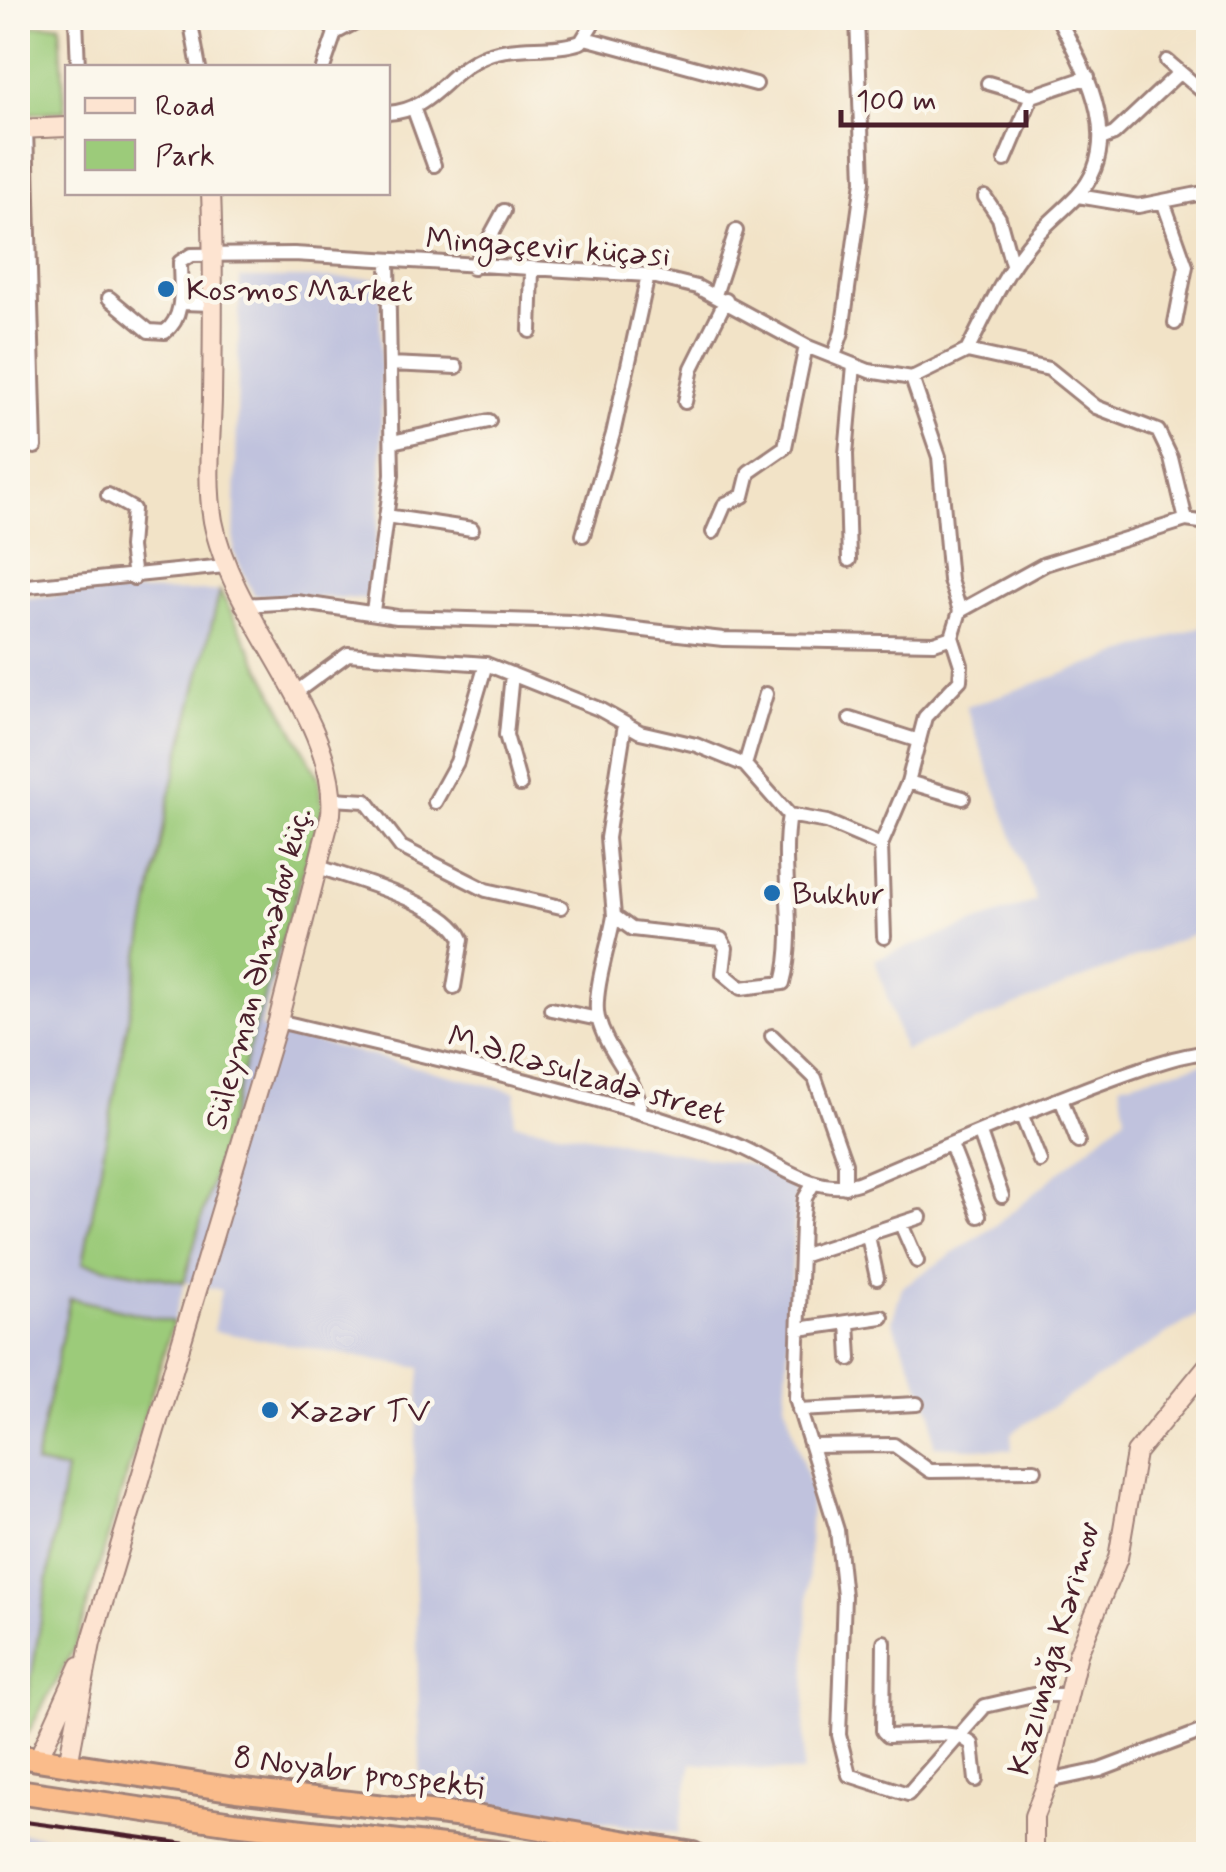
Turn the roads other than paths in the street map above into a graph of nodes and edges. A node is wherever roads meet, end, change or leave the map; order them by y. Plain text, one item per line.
1 (76, 18) edge
2 (190, 18) edge
3 (326, 18) edge
4 (363, 18) edge
5 (596, 18) edge
6 (857, 18) edge
7 (1058, 18) edge
8 (335, 33) junction
9 (585, 38) junction
10 (1167, 61) dead end
11 (78, 65) edge
12 (198, 65) edge
13 (325, 65) edge
14 (1180, 72) junction
15 (1088, 77) junction
16 (988, 83) dead end
17 (756, 84) dead end
18 (1032, 96) junction
19 (1208, 96) edge
20 (414, 110) junction
21 (390, 112) edge
22 (65, 127) edge
23 (22, 128) edge
24 (1100, 139) junction
25 (1005, 160) dead end
26 (434, 166) dead end
27 (1208, 192) edge
28 (212, 195) edge
29 (1078, 196) junction
30 (985, 198) dead end
31 (1163, 201) junction
32 (504, 210) dead end
33 (736, 232) dead end
34 (214, 254) junction
35 (388, 262) junction
36 (1012, 265) junction
37 (473, 268) junction
38 (532, 271) junction
39 (648, 275) junction
40 (108, 298) dead end
41 (721, 298) junction
42 (180, 304) junction
43 (214, 304) junction
44 (1175, 322) dead end
45 (530, 331) dead end
46 (806, 346) junction
47 (967, 352) junction
48 (834, 356) junction
49 (390, 364) junction
50 (854, 365) junction
51 (456, 367) dead end
52 (912, 378) junction
53 (684, 402) dead end
54 (489, 421) dead end
55 (392, 442) junction
56 (35, 447) dead end
57 (108, 495) dead end
58 (386, 516) junction
59 (1186, 520) junction
60 (1208, 523) edge
61 (472, 529) dead end
62 (713, 532) dead end
63 (583, 535) dead end
64 (849, 560) dead end
65 (225, 566) junction
66 (134, 578) junction
67 (18, 587) edge
68 (242, 605) junction
69 (373, 611) junction
70 (960, 611) junction
71 (952, 638) junction
72 (486, 664) junction
73 (512, 674) junction
74 (295, 693) junction
75 (766, 694) dead end
76 (850, 719) dead end
77 (625, 724) junction
78 (919, 741) junction
79 (745, 765) junction
80 (908, 782) junction
81 (520, 785) dead end
82 (963, 798) dead end
83 (332, 799) junction
84 (435, 802) dead end
85 (790, 815) junction
86 (881, 845) junction
87 (319, 867) junction
88 (560, 907) dead end
89 (614, 916) junction
90 (884, 937) dead end
91 (454, 986) dead end
92 (551, 1010) dead end
93 (598, 1019) junction
94 (278, 1021) junction
95 (772, 1036) dead end
96 (1208, 1054) edge
97 (1061, 1100) junction
98 (641, 1112) junction
99 (1022, 1116) junction
100 (980, 1133) junction
101 (1078, 1142) dead end
102 (951, 1145) junction
103 (1040, 1161) dead end
104 (812, 1186) junction
105 (845, 1187) junction
106 (1002, 1196) dead end
107 (979, 1216) dead end
108 (920, 1217) dead end
109 (901, 1224) junction
110 (868, 1236) junction
111 (801, 1256) junction
112 (917, 1261) dead end
113 (877, 1278) dead end
114 (882, 1317) dead end
115 (848, 1322) junction
116 (799, 1329) junction
117 (850, 1359) dead end
118 (1208, 1366) edge
119 (916, 1404) dead end
120 (799, 1410) junction
121 (811, 1446) junction
122 (1035, 1470) dead end
123 (884, 1642) dead end
124 (91, 1643) junction
125 (1065, 1695) junction
126 (1208, 1729) edge
127 (960, 1736) junction
128 (28, 1758) edge
129 (68, 1764) junction
130 (976, 1780) dead end
131 (1048, 1781) junction
132 (24, 1792) edge
133 (62, 1798) junction
134 (505, 1854) edge
135 (692, 1854) edge
136 (1034, 1854) edge

1 - 11 street
2 - 12 street
3 - 8 street
4 - 8 street
5 - 9 street
6 - 48 street
7 - 15 street
8 - 13 street
9 - 17 street
9 - 20 street
10 - 14 street
14 - 19 street
14 - 24 street
15 - 18 street
15 - 24 street
16 - 18 street
18 - 25 street
20 - 21 street
20 - 26 street
22 - 23 street
23 - 56 street
24 - 29 street
27 - 31 street
28 - 34 street, Süleyman Əhmədov küç.
29 - 31 street
29 - 36 street
30 - 36 street
31 - 44 street
32 - 37 street
33 - 41 street
34 - 35 street, Mingəçevir küçəsi
34 - 42 street
34 - 43 street, Süleyman Əhmədov küç.
35 - 37 street, Mingəçevir küçəsi
35 - 49 street
36 - 47 street
37 - 38 street, Mingəçevir küçəsi
38 - 39 street, Mingəçevir küçəsi
38 - 45 street
39 - 41 street, Mingəçevir küçəsi
39 - 63 street
40 - 42 street
41 - 46 street, Mingəçevir küçəsi
41 - 53 street
42 - 43 street
43 - 65 street, Süleyman Əhmədov küç.
46 - 48 street, Mingəçevir küçəsi
46 - 62 street
47 - 52 street
47 - 59 street
48 - 50 street, Mingəçevir küçəsi
49 - 51 street
49 - 55 street
50 - 52 street, Mingəçevir küçəsi
50 - 64 street
52 - 70 street
54 - 55 street
55 - 58 street
57 - 66 street
58 - 61 street
58 - 69 street
59 - 60 street
59 - 70 street
65 - 66 street
65 - 68 street, Süleyman Əhmədov küç.
66 - 67 street
68 - 69 street
68 - 74 street, Süleyman Əhmədov küç.
69 - 71 street
70 - 71 street
71 - 78 street
72 - 73 street
72 - 74 street
72 - 84 street
73 - 77 street
73 - 81 street
74 - 83 street, Süleyman Əhmədov küç.
75 - 79 street
76 - 78 street
77 - 79 street
77 - 89 street
78 - 80 street
79 - 85 street
80 - 82 street
80 - 86 street
83 - 87 street, Süleyman Əhmədov küç.
83 - 88 street
85 - 86 street
85 - 89 street
86 - 90 street
87 - 91 street
87 - 94 street, Süleyman Əhmədov küç.
89 - 93 street
92 - 93 street
93 - 98 street
94 - 98 street, M.Ə.Rəsulzadə street
94 - 124 street, Süleyman Əhmədov küç.
95 - 105 street
96 - 97 street, M.Ə.Rəsulzadə street
97 - 99 street, M.Ə.Rəsulzadə street
97 - 101 street
98 - 104 street, M.Ə.Rəsulzadə street
99 - 100 street, M.Ə.Rəsulzadə street
99 - 103 street
100 - 102 street, M.Ə.Rəsulzadə street
100 - 106 street
102 - 105 street, M.Ə.Rəsulzadə street
102 - 107 street
104 - 105 street, M.Ə.Rəsulzadə street
104 - 111 street
108 - 109 street
109 - 110 street
109 - 112 street
110 - 111 street
110 - 113 street
111 - 116 street
114 - 115 street
115 - 116 street
115 - 117 street
116 - 120 street
118 - 125 street, Kazımağa Kərimov
119 - 120 street
120 - 121 street
121 - 122 street
121 - 127 street
123 - 127 street
124 - 128 street
124 - 129 street
125 - 127 street
125 - 131 street, Kazımağa Kərimov
126 - 131 street
127 - 130 street
128 - 129 highway, 8 Noyabr prospekti
128 - 132 highway
129 - 133 highway
129 - 135 highway, 8 Noyabr prospekti
131 - 136 street, Kazımağa Kərimov
132 - 133 highway, 8 Noyabr prospekti
133 - 134 highway, 8 Noyabr prospekti

